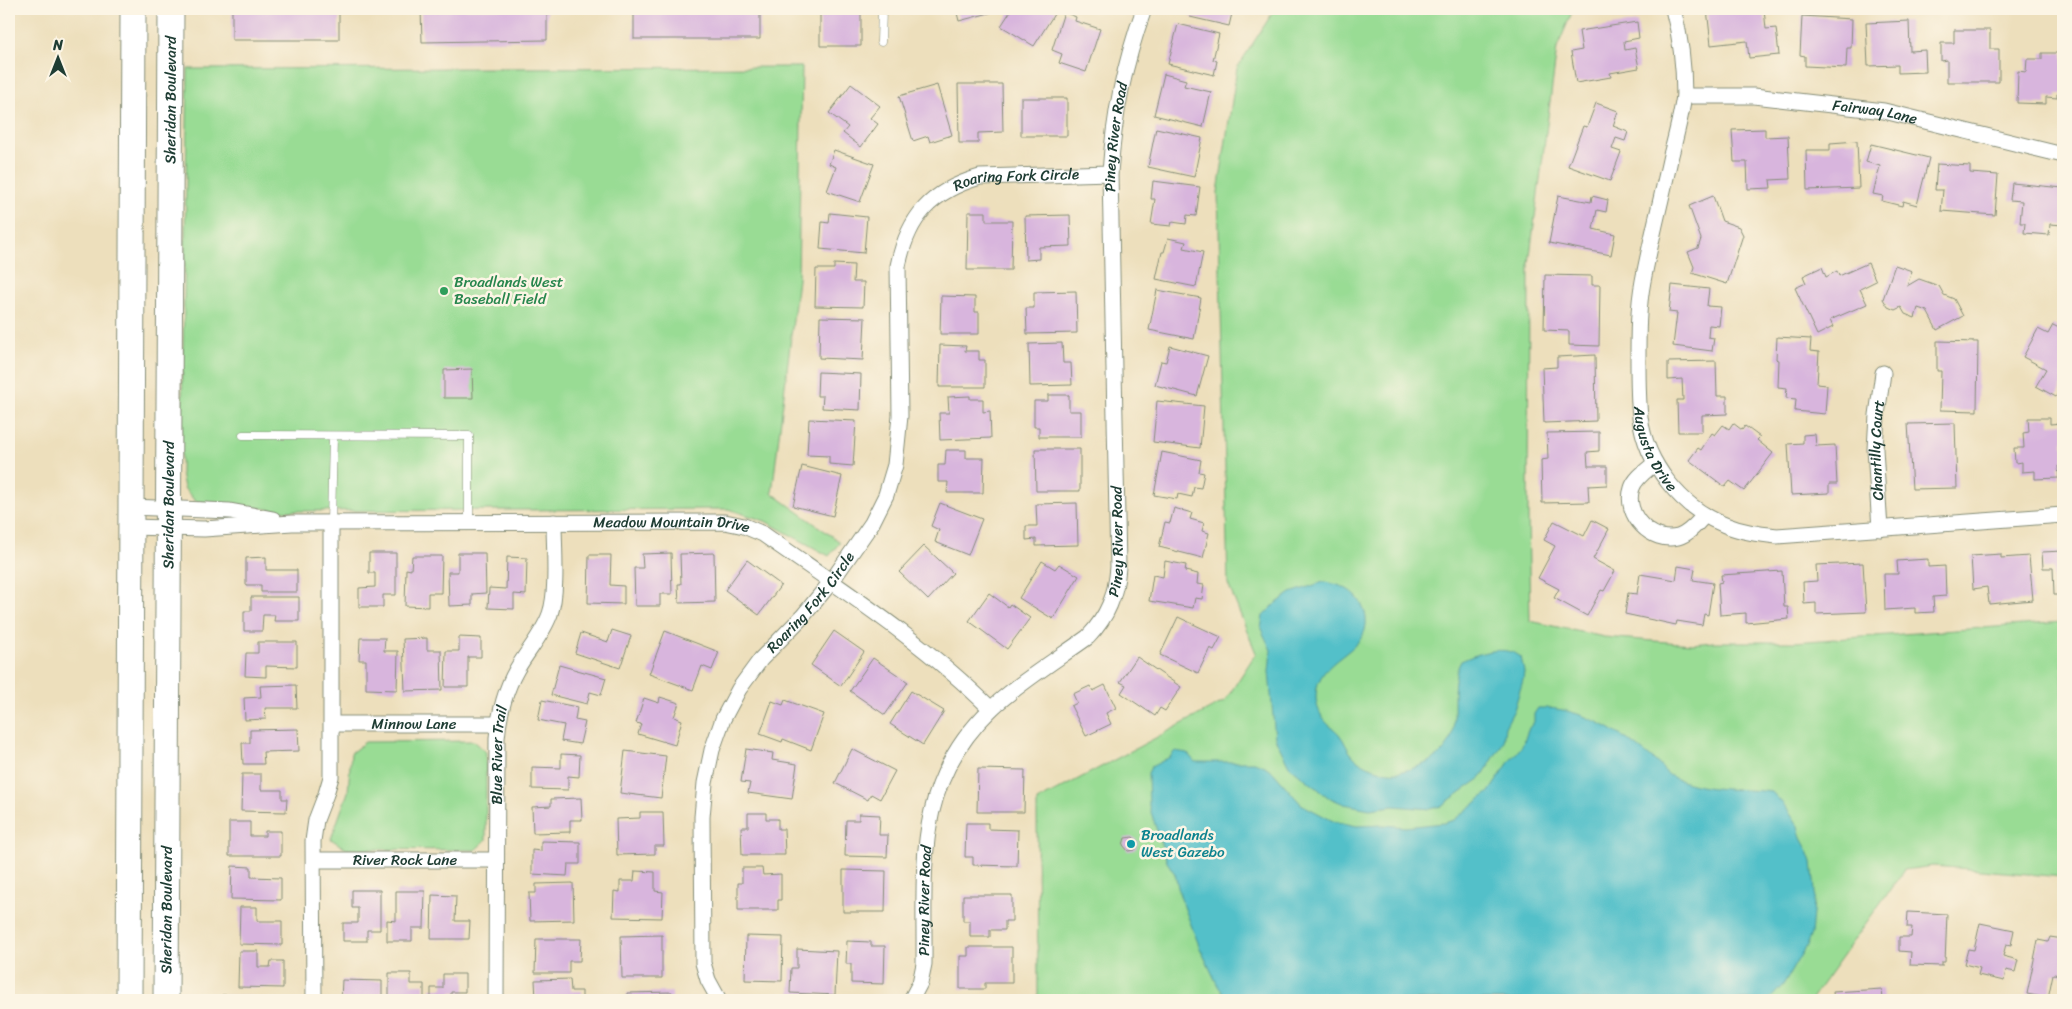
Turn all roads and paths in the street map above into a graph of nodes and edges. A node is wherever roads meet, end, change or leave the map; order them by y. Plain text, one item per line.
1 (133, 9) edge
2 (171, 9) edge
3 (882, 9) edge
4 (1144, 9) edge
5 (1673, 9) edge
6 (881, 42) dead end
7 (1684, 96) junction
8 (2063, 155) edge
9 (1110, 174) junction
10 (1883, 373) dead end
11 (243, 435) dead end
12 (333, 436) junction
13 (1655, 462) junction
14 (1704, 515) junction
15 (2063, 515) edge
16 (131, 517) junction
17 (168, 518) junction
18 (469, 522) junction
19 (554, 522) junction
20 (292, 523) junction
21 (331, 523) junction
22 (1880, 529) junction
23 (831, 582) junction
24 (991, 709) junction
25 (332, 724) junction
26 (498, 724) junction
27 (314, 860) junction
28 (496, 860) junction
29 (129, 1000) edge
30 (166, 1000) edge
31 (314, 1000) edge
32 (496, 1000) edge
33 (719, 1000) edge
34 (911, 1000) edge

1 - 16 main road
2 - 17 main road, Sheridan Boulevard
3 - 6 lane
4 - 9 street, Piney River Road
5 - 7 street, Augusta Drive
7 - 8 street, Fairway Lane
7 - 13 street, Augusta Drive
9 - 23 street, Roaring Fork Circle
9 - 24 street, Piney River Road
10 - 22 street, Chantilly Court
11 - 12 lane
12 - 18 lane
12 - 21 lane
13 - 14 street, Augusta Drive
13 - 14 street
14 - 22 street, Augusta Drive
15 - 22 street, Augusta Drive
16 - 17 street, Meadow Mountain Drive
16 - 17 street, Meadow Mountain Drive
16 - 29 main road
17 - 20 street, Meadow Mountain Drive
17 - 20 street, Meadow Mountain Drive
17 - 30 main road, Sheridan Boulevard
18 - 19 street, Meadow Mountain Drive
18 - 21 street, Meadow Mountain Drive
19 - 23 street, Meadow Mountain Drive
19 - 26 street, Blue River Trail
20 - 21 street, Meadow Mountain Drive
21 - 25 street
23 - 24 street, Meadow Mountain Drive
23 - 33 street, Roaring Fork Circle
24 - 34 street, Piney River Road
25 - 26 street, Minnow Lane
25 - 27 street
26 - 28 street, Blue River Trail
27 - 28 street, River Rock Lane
27 - 31 street
28 - 32 street, Blue River Trail

